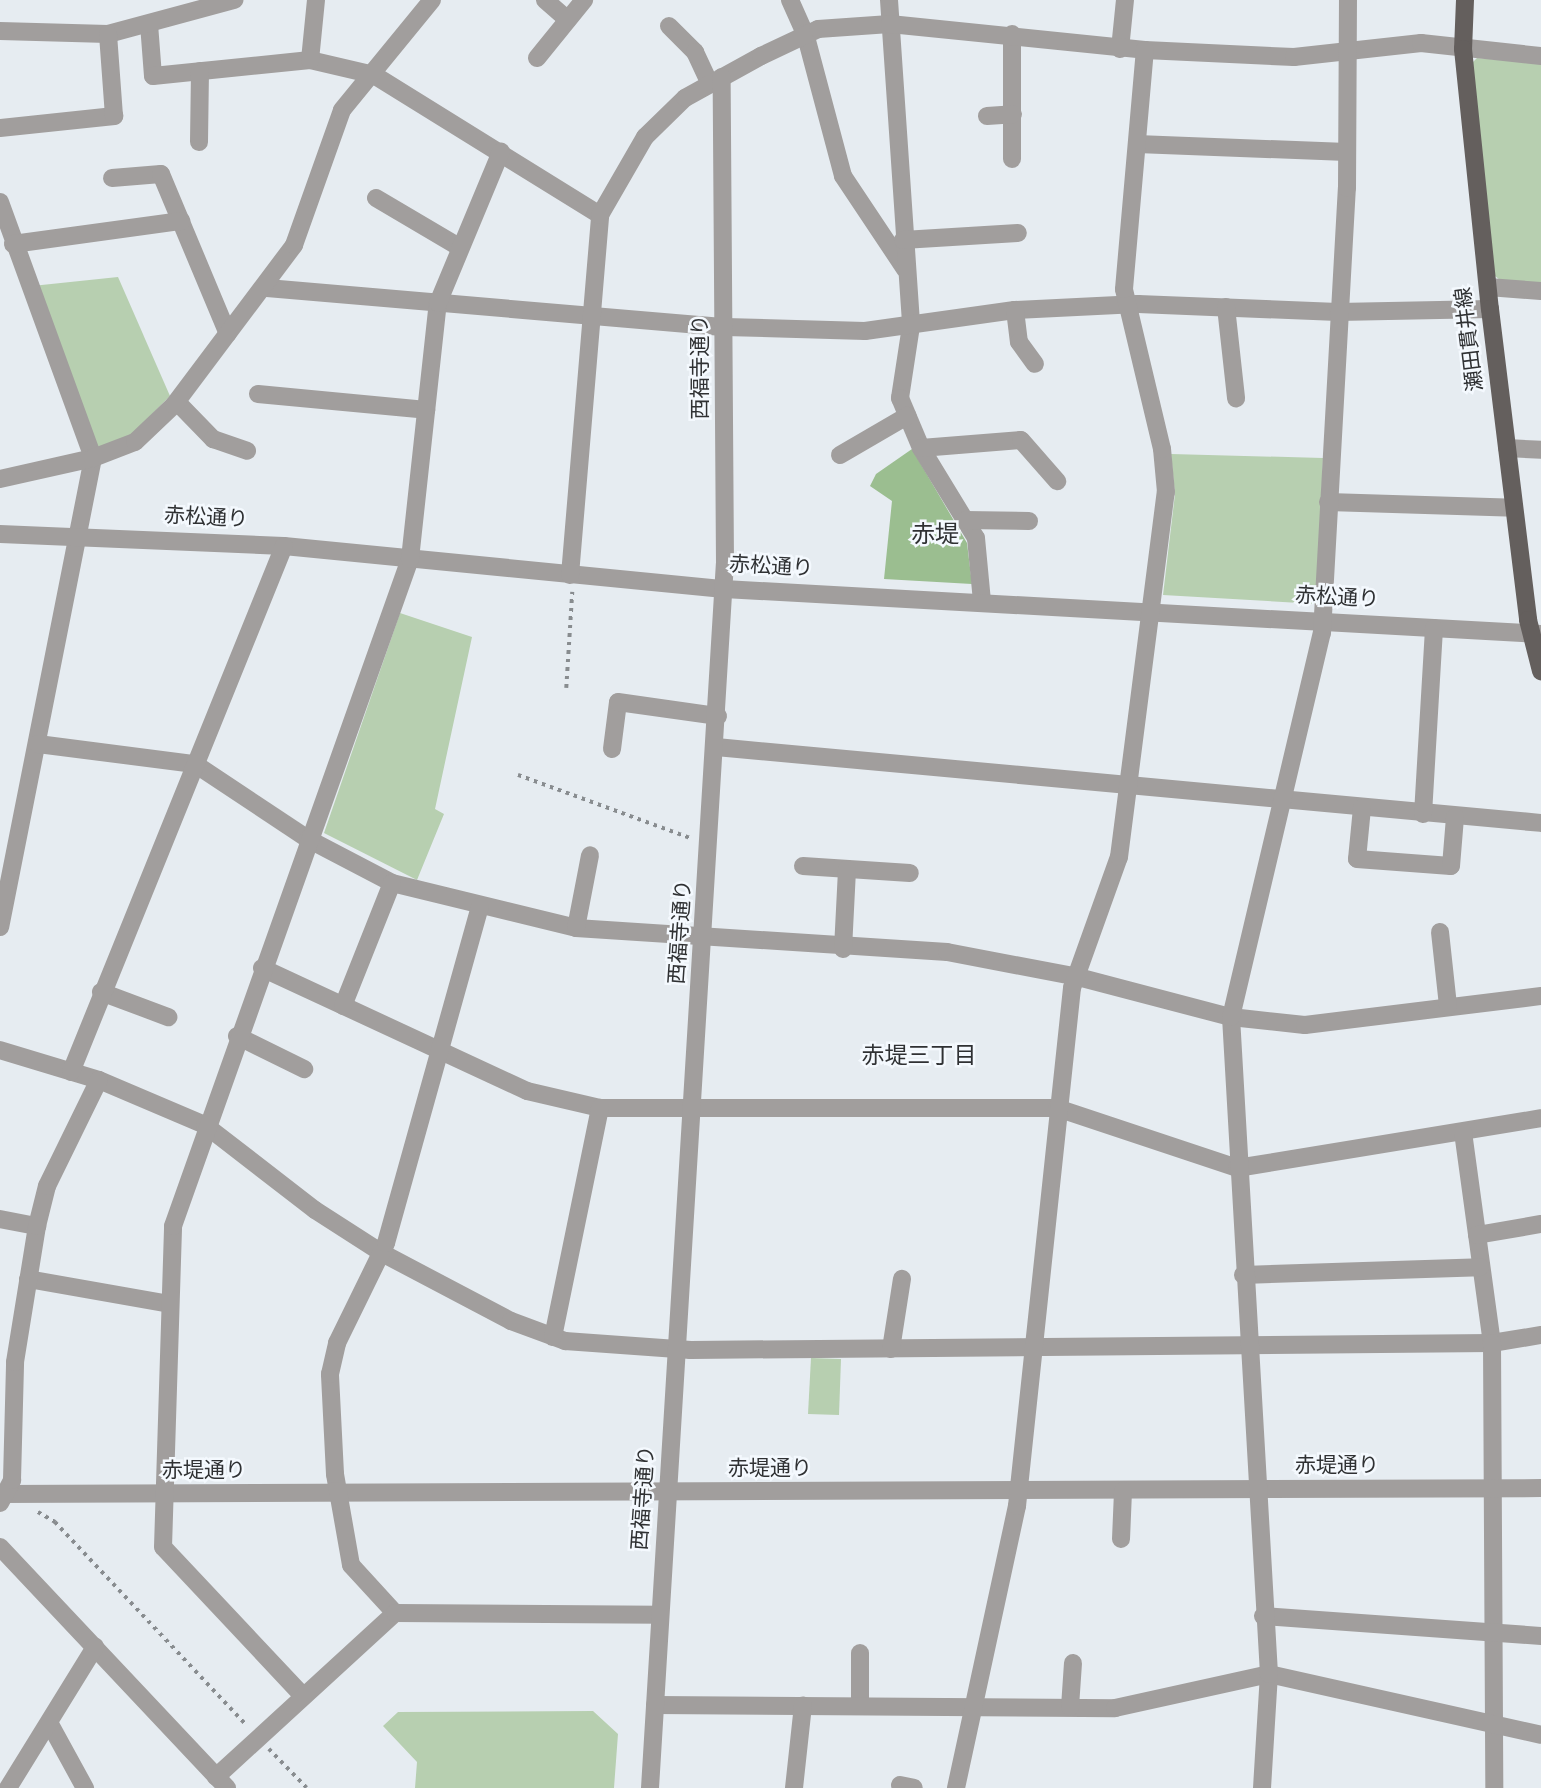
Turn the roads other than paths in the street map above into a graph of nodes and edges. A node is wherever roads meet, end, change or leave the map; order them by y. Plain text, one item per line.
1 (234, 0) edge
2 (316, 0) edge
3 (432, 0) edge
4 (545, 0) edge
5 (583, 0) edge
6 (790, 0) edge
7 (888, 0) edge
8 (1125, 0) edge
9 (1348, 0) edge
10 (1465, 0) edge
11 (568, 20) junction
12 (149, 24) junction
13 (890, 24) junction
14 (668, 26) dead end
15 (0, 31) edge
16 (805, 33) junction
17 (108, 34) junction
18 (1012, 34) junction
19 (1464, 48) junction
20 (1120, 49) junction
21 (1145, 50) junction
22 (1348, 55) junction
23 (1541, 56) edge
24 (537, 58) dead end
25 (310, 60) junction
26 (200, 71) junction
27 (373, 75) junction
28 (716, 81) junction
29 (1013, 114) junction
30 (987, 116) dead end
31 (0, 128) edge
32 (199, 142) dead end
33 (1137, 144) junction
34 (501, 152) junction
35 (1347, 152) junction
36 (1012, 159) dead end
37 (112, 178) dead end
38 (376, 198) dead end
39 (0, 202) edge
40 (600, 215) junction
41 (181, 221) junction
42 (1018, 233) dead end
43 (902, 240) junction
44 (13, 244) junction
45 (459, 247) junction
46 (905, 270) junction
47 (1488, 287) junction
48 (267, 288) junction
49 (1541, 291) edge
50 (438, 303) junction
51 (1125, 305) junction
52 (1226, 307) junction
53 (1490, 309) junction
54 (1015, 310) junction
55 (1338, 312) junction
56 (591, 316) junction
57 (911, 326) junction
58 (724, 327) junction
59 (228, 334) junction
60 (1035, 364) dead end
61 (258, 394) dead end
62 (1237, 398) dead end
63 (177, 402) junction
64 (426, 410) junction
65 (907, 416) junction
66 (921, 448) junction
67 (1507, 448) junction
68 (1541, 450) edge
69 (247, 451) dead end
70 (841, 455) dead end
71 (93, 458) junction
72 (0, 479) edge
73 (1057, 481) dead end
74 (1328, 502) junction
75 (1514, 508) junction
76 (965, 520) junction
77 (1029, 521) dead end
78 (0, 534) edge
79 (79, 536) junction
80 (284, 546) junction
81 (410, 559) junction
82 (571, 583) junction
83 (724, 589) junction
84 (982, 602) junction
85 (1151, 612) junction
86 (1323, 620) junction
87 (1434, 628) junction
88 (1535, 634) edge
89 (1541, 671) edge
90 (718, 716) junction
91 (38, 744) junction
92 (716, 747) junction
93 (612, 750) dead end
94 (195, 764) junction
95 (1128, 786) junction
96 (1281, 800) junction
97 (1362, 808) junction
98 (1423, 814) junction
99 (1455, 817) junction
100 (1541, 823) edge
101 (308, 839) junction
102 (590, 855) dead end
103 (803, 866) dead end
104 (847, 869) junction
105 (910, 873) dead end
106 (392, 883) junction
107 (480, 907) junction
108 (0, 927) edge
109 (576, 928) junction
110 (1440, 932) dead end
111 (704, 940) junction
112 (843, 949) junction
113 (262, 968) junction
114 (1078, 976) junction
115 (101, 992) junction
116 (1541, 996) edge
117 (343, 1006) junction
118 (1448, 1006) junction
119 (168, 1017) dead end
120 (1231, 1017) junction
121 (237, 1036) junction
122 (0, 1050) edge
123 (440, 1051) junction
124 (304, 1069) dead end
125 (71, 1072) junction
126 (99, 1080) junction
127 (600, 1108) junction
128 (693, 1108) junction
129 (1057, 1108) junction
130 (1541, 1118) edge
131 (205, 1125) junction
132 (1463, 1132) junction
133 (1237, 1168) junction
134 (0, 1219) edge
135 (1541, 1224) edge
136 (37, 1226) junction
137 (1477, 1235) junction
138 (382, 1253) junction
139 (1480, 1267) junction
140 (1243, 1275) junction
141 (29, 1279) junction
142 (902, 1279) dead end
143 (170, 1304) junction
144 (1541, 1335) edge
145 (552, 1337) junction
146 (1492, 1343) junction
147 (1247, 1346) junction
148 (1034, 1347) junction
149 (891, 1349) junction
150 (677, 1350) junction
151 (1541, 1488) edge
152 (1493, 1489) junction
153 (1257, 1490) junction
154 (1123, 1491) junction
155 (668, 1493) junction
156 (1018, 1493) junction
157 (164, 1494) junction
158 (338, 1495) junction
159 (2, 1497) edge
160 (1121, 1539) dead end
161 (0, 1547) edge
162 (395, 1613) junction
163 (660, 1615) junction
164 (1263, 1616) junction
165 (1495, 1635) junction
166 (1541, 1636) edge
167 (95, 1647) junction
168 (860, 1653) dead end
169 (1073, 1663) dead end
170 (1269, 1674) junction
171 (303, 1696) junction
172 (860, 1704) junction
173 (973, 1704) junction
174 (803, 1705) junction
175 (655, 1706) junction
176 (1070, 1707) junction
177 (51, 1726) junction
178 (1494, 1727) junction
179 (1541, 1735) edge
180 (7, 1779) edge
181 (222, 1782) edge
182 (85, 1788) edge
183 (650, 1788) edge
184 (794, 1788) edge
185 (956, 1788) edge
186 (1262, 1788) edge
187 (1494, 1788) edge

1 - 12 street
2 - 25 street
3 - 27 street
4 - 11 street
5 - 11 street
6 - 16 street
7 - 13 street
8 - 20 street
9 - 22 street
10 - 19 main road, 瀬田貫井線
11 - 24 street
12 - 17 street
12 - 26 street
13 - 16 street
13 - 18 street
13 - 43 street
14 - 28 street
15 - 17 street
16 - 28 street
16 - 46 street
17 - 31 street
18 - 20 street
18 - 29 street
19 - 22 street
19 - 23 street
19 - 47 main road, 瀬田貫井線
20 - 21 street
21 - 22 street
21 - 33 street
22 - 35 street
25 - 26 street
25 - 27 street
26 - 32 street
27 - 34 street
27 - 48 street
28 - 40 street
28 - 58 street, 西福寺通り
29 - 30 street
29 - 36 street
33 - 35 street
33 - 51 street
34 - 40 street
34 - 45 street
35 - 55 street
37 - 41 street
38 - 45 street
39 - 44 street
40 - 56 street
41 - 44 street
41 - 59 street
42 - 43 street
43 - 46 street
44 - 71 street
45 - 50 street
46 - 57 street
47 - 49 street
47 - 53 main road, 瀬田貫井線
48 - 50 street
48 - 59 street
50 - 56 street
50 - 64 street
51 - 52 street
51 - 54 street
51 - 85 street
52 - 55 street
52 - 62 street
53 - 55 street
53 - 67 main road, 瀬田貫井線
54 - 57 street
54 - 60 street
55 - 74 street
56 - 58 street
56 - 82 street
57 - 58 street
57 - 65 street
58 - 83 street, 西福寺通り
59 - 63 street
61 - 64 street
63 - 69 street
63 - 71 street
64 - 81 street
65 - 66 street
65 - 70 street
66 - 73 street
66 - 76 street
67 - 68 street
67 - 75 main road, 瀬田貫井線
71 - 72 street
71 - 79 street
74 - 75 street
74 - 86 street
75 - 88 main road, 瀬田貫井線
76 - 77 street
76 - 84 street
78 - 79 street, 赤松通り
79 - 80 street, 赤松通り
79 - 91 street
80 - 81 street, 赤松通り
80 - 94 street
81 - 82 street, 赤松通り
81 - 101 street
82 - 83 street, 赤松通り
83 - 84 street, 赤松通り
83 - 90 street, 西福寺通り
84 - 85 street, 赤松通り
85 - 86 street, 赤松通り
85 - 95 street
86 - 87 street, 赤松通り
86 - 96 street
87 - 88 street, 赤松通り
87 - 98 street
88 - 89 main road, 瀬田貫井線
90 - 92 street, 西福寺通り
90 - 93 street
91 - 94 street
91 - 108 street
92 - 95 street
92 - 111 street, 西福寺通り
94 - 101 street
94 - 115 street
95 - 96 street
95 - 114 street
96 - 97 street
96 - 120 street
97 - 98 street
97 - 99 street
98 - 99 street
99 - 100 street
101 - 106 street
101 - 113 street
102 - 109 street
103 - 104 street
104 - 105 street
104 - 112 street
106 - 107 street
106 - 117 street
107 - 109 street
107 - 123 street
109 - 111 street
110 - 118 street
111 - 112 street
111 - 128 street, 西福寺通り
112 - 114 street
113 - 117 street
113 - 121 street
114 - 120 street
114 - 129 street
115 - 119 street
115 - 125 street
116 - 118 street
117 - 123 street
118 - 120 street
120 - 133 street
121 - 124 street
121 - 131 street
122 - 125 street
123 - 127 street
123 - 138 street
125 - 126 street
126 - 131 street
126 - 136 street
127 - 128 street
127 - 145 street
128 - 129 street
128 - 150 street, 西福寺通り
129 - 133 street
129 - 148 street
130 - 132 street
131 - 138 street
131 - 143 street
132 - 133 street
132 - 137 street
133 - 140 street
134 - 136 street
135 - 137 street
136 - 141 street
137 - 139 street
138 - 145 street
138 - 158 street
139 - 140 street
139 - 146 street
140 - 147 street
141 - 143 street
141 - 159 street
142 - 149 street
143 - 157 street
144 - 146 street
145 - 150 street
146 - 147 street
146 - 152 street
147 - 148 street
147 - 153 street
148 - 149 street
148 - 156 street
149 - 150 street
150 - 155 street, 西福寺通り
151 - 152 street, 赤堤通り
152 - 153 street, 赤堤通り
152 - 165 street
153 - 154 street, 赤堤通り
153 - 164 street
154 - 156 street, 赤堤通り
154 - 160 street
155 - 156 street, 赤堤通り
155 - 158 street, 赤堤通り
155 - 163 street, 西福寺通り
156 - 173 street
157 - 158 street, 赤堤通り
157 - 159 street, 赤堤通り
157 - 171 street
158 - 162 street
161 - 167 street
162 - 163 street
162 - 171 street
163 - 175 street, 西福寺通り
164 - 165 street
164 - 170 street
165 - 166 street
165 - 178 street
167 - 177 street
167 - 181 street
168 - 172 street
169 - 176 street
170 - 176 street
170 - 178 street
170 - 186 street
171 - 181 street
172 - 173 street
172 - 174 street
173 - 176 street
173 - 185 street
174 - 175 street
174 - 184 street
175 - 183 street, 西福寺通り
177 - 180 street
177 - 182 street
178 - 179 street
178 - 187 street

